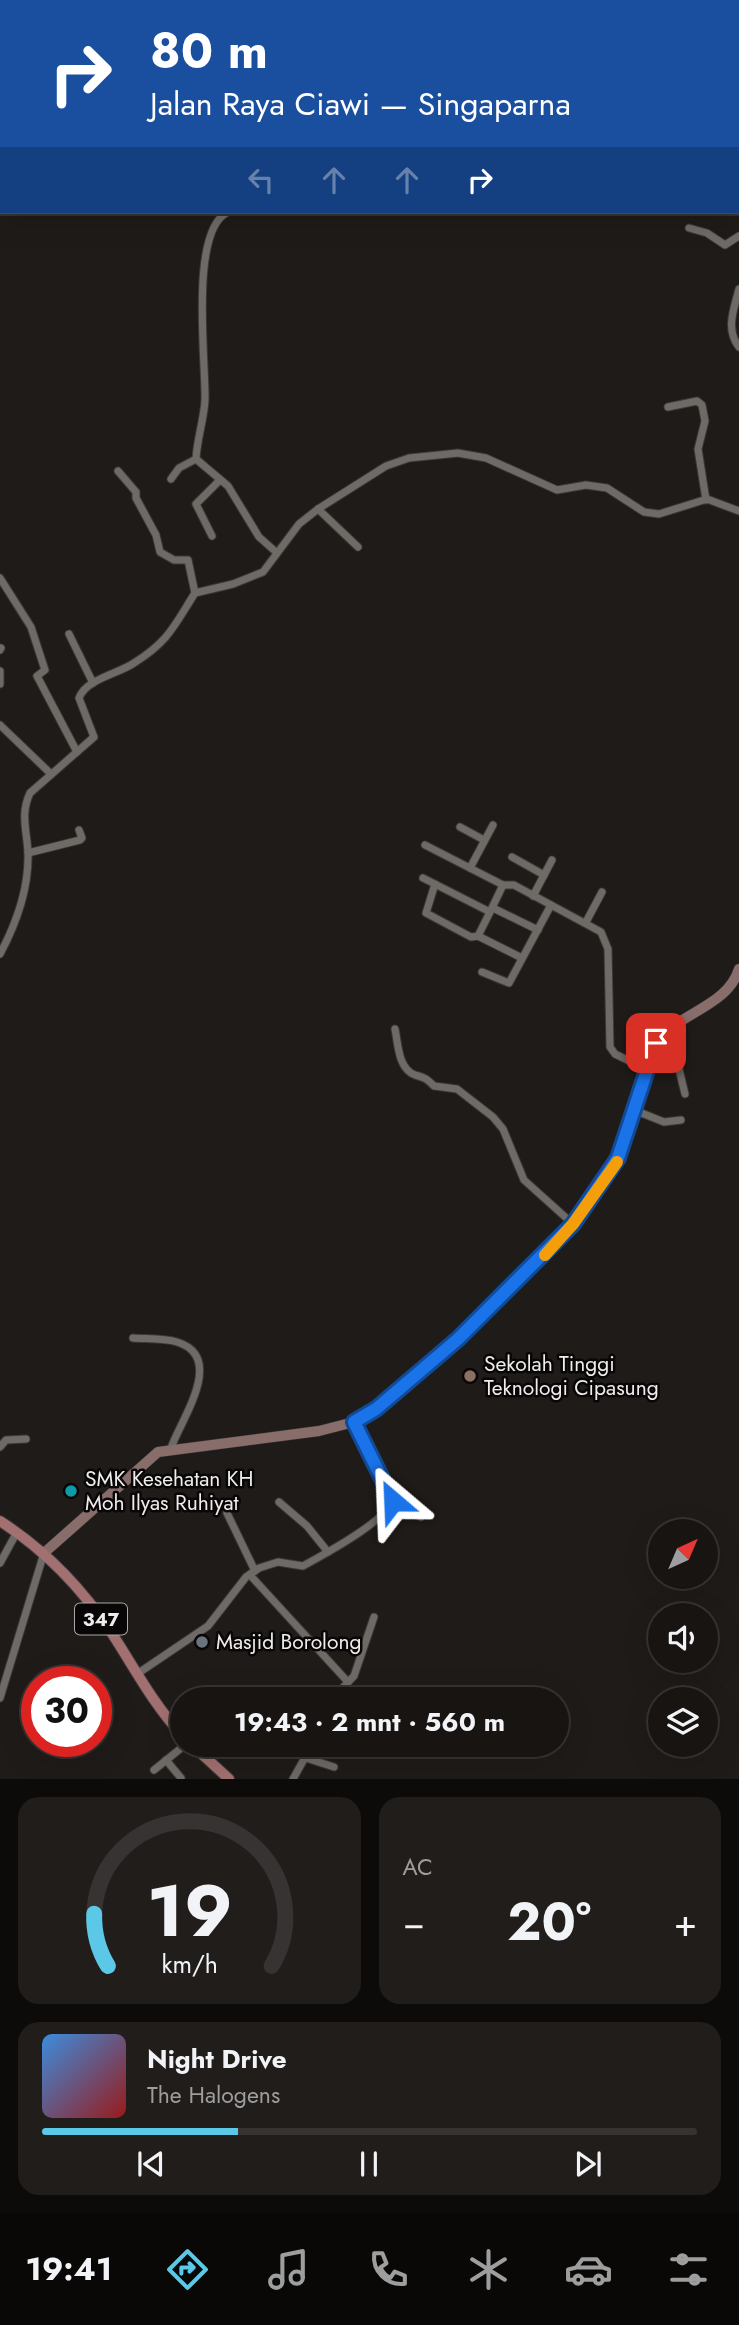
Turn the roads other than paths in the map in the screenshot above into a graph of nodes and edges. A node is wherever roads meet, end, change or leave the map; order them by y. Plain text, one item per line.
1 (225, 214) edge
2 (689, 228) dead end
3 (739, 236) edge
4 (739, 289) edge
5 (734, 307) junction
6 (723, 308) dead end
7 (739, 347) edge
8 (668, 407) dead end
9 (196, 458) junction
10 (118, 471) dead end
11 (171, 479) dead end
12 (219, 481) junction
13 (706, 500) junction
14 (318, 509) junction
15 (739, 511) edge
16 (212, 536) dead end
17 (358, 547) dead end
18 (276, 552) junction
19 (0, 578) edge
20 (195, 593) junction
21 (69, 635) dead end
22 (0, 671) edge
23 (93, 683) junction
24 (0, 684) edge
25 (0, 724) edge
26 (77, 752) junction
27 (50, 773) junction
28 (493, 825) dead end
29 (460, 827) dead end
30 (79, 830) dead end
31 (484, 840) junction
32 (425, 845) dead end
33 (28, 853) junction
34 (512, 857) dead end
35 (552, 860) dead end
36 (470, 868) junction
37 (544, 875) junction
38 (423, 878) dead end
39 (435, 884) junction
40 (503, 884) junction
41 (602, 892) dead end
42 (533, 896) junction
43 (551, 905) junction
44 (492, 910) junction
45 (586, 922) junction
46 (538, 930) junction
47 (478, 936) junction
48 (0, 954) edge
49 (522, 958) junction
50 (739, 969) edge
51 (482, 972) dead end
52 (669, 1028) junction
53 (396, 1029) dead end
54 (648, 1070) junction
55 (685, 1094) dead end
56 (634, 1110) junction
57 (681, 1120) dead end
58 (573, 1224) junction
59 (133, 1338) dead end
60 (354, 1422) junction
61 (26, 1438) dead end
62 (0, 1447) edge
63 (171, 1448) junction
64 (393, 1501) junction
65 (279, 1502) dead end
66 (227, 1513) dead end
67 (421, 1517) dead end
68 (0, 1521) edge
69 (17, 1532) junction
70 (328, 1552) junction
71 (44, 1553) junction
72 (0, 1563) edge
73 (252, 1573) junction
74 (374, 1617) dead end
75 (137, 1674) junction
76 (348, 1682) junction
77 (343, 1687) edge
78 (2, 1688) edge
79 (0, 1698) edge
80 (170, 1719) edge
81 (170, 1757) edge
82 (205, 1757) edge
83 (306, 1758) joint
84 (166, 1760) junction
85 (334, 1767) dead end
86 (155, 1770) dead end
87 (181, 1778) edge
88 (229, 1779) edge
89 (293, 1779) edge

1 - 9 street
2 - 3 street
4 - 5 street
5 - 6 street
5 - 7 street
8 - 13 street
9 - 11 street
9 - 12 street
10 - 20 street
12 - 16 street
12 - 18 street
13 - 14 street
13 - 15 street
14 - 17 street
14 - 18 street
18 - 20 street
19 - 26 street
20 - 23 street
21 - 23 street
22 - 24 street
23 - 26 street
25 - 27 street
26 - 27 street
27 - 33 street
28 - 31 street
29 - 31 street
30 - 33 street
31 - 36 street
32 - 36 street
33 - 48 street
34 - 37 street
35 - 37 street
36 - 40 street
37 - 42 street
38 - 39 street
39 - 44 street
39 - 47 street
40 - 42 street
40 - 44 street
41 - 45 street
42 - 43 street
43 - 45 street
43 - 46 street
44 - 46 street
44 - 47 street
45 - 54 street
46 - 49 street
47 - 49 street
49 - 51 street
50 - 52 main road
52 - 54 main road
52 - 55 street
53 - 58 street
54 - 56 main road
56 - 57 street
56 - 58 main road
58 - 60 main road
59 - 63 street
60 - 63 main road
60 - 64 street
61 - 62 street
63 - 71 main road
64 - 67 street
64 - 70 street
65 - 70 street
66 - 73 street
68 - 69 main road, 347
69 - 71 main road, 347
69 - 72 street
70 - 73 street
71 - 75 main road, 347
71 - 78 street
73 - 75 street
73 - 76 street
74 - 76 street
75 - 80 main road, 347
76 - 77 street
78 - 79 street
81 - 84 street
82 - 88 main road
83 - 85 street
83 - 89 street
84 - 86 street
84 - 87 street

